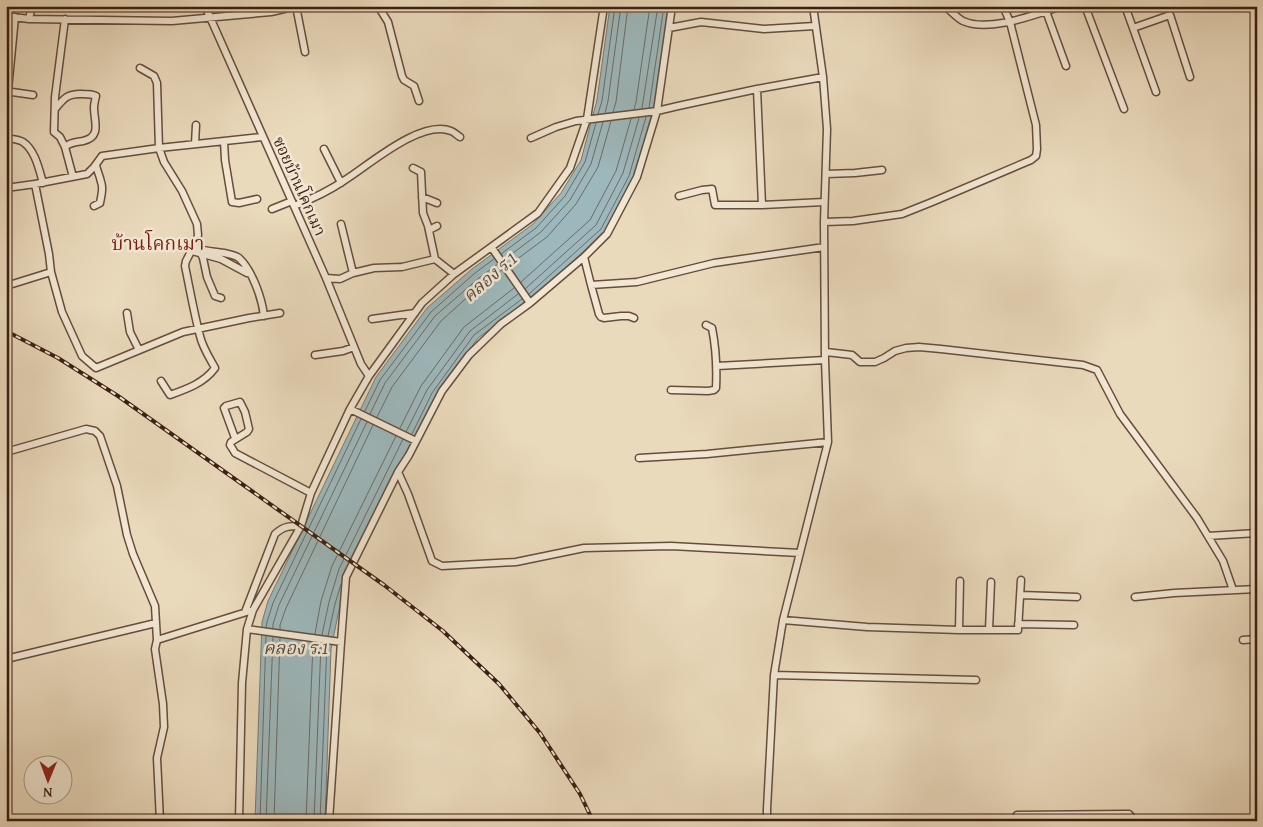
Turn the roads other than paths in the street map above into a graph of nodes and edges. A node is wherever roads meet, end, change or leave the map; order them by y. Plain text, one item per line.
1 (32, 6) edge
2 (205, 6) edge
3 (296, 6) edge
4 (378, 6) edge
5 (604, 6) edge
6 (672, 6) edge
7 (813, 6) edge
8 (945, 6) edge
9 (1003, 6) edge
10 (1062, 6) edge
11 (1085, 6) edge
12 (1126, 6) edge
13 (257, 10) edge
14 (1046, 11) junction
15 (6, 16) edge
16 (15, 17) junction
17 (210, 18) junction
18 (28, 19) junction
19 (65, 19) junction
20 (1010, 22) junction
21 (816, 26) junction
22 (669, 28) junction
23 (1133, 28) junction
24 (305, 52) dead end
25 (1066, 66) dead end
26 (140, 68) dead end
27 (823, 77) junction
28 (1190, 77) dead end
29 (757, 89) junction
30 (1156, 92) dead end
31 (33, 95) dead end
32 (419, 101) dead end
33 (55, 109) junction
34 (1124, 109) dead end
35 (657, 111) junction
36 (588, 119) junction
37 (196, 125) dead end
38 (262, 137) junction
39 (460, 137) dead end
40 (6, 138) edge
41 (531, 138) dead end
42 (224, 141) junction
43 (195, 144) junction
44 (65, 147) junction
45 (159, 148) junction
46 (324, 149) dead end
47 (96, 165) junction
48 (414, 168) dead end
49 (882, 170) dead end
50 (826, 174) junction
51 (73, 177) junction
52 (341, 182) junction
53 (43, 183) junction
54 (35, 184) junction
55 (6, 188) edge
56 (679, 196) dead end
57 (422, 197) junction
58 (257, 199) dead end
59 (824, 202) junction
60 (293, 203) junction
61 (436, 203) dead end
62 (762, 205) junction
63 (94, 206) dead end
64 (272, 209) dead end
65 (824, 222) junction
66 (341, 224) dead end
67 (437, 226) dead end
68 (429, 230) junction
69 (824, 247) junction
70 (192, 248) junction
71 (492, 248) junction
72 (201, 254) junction
73 (584, 257) junction
74 (435, 259) junction
75 (51, 272) junction
76 (353, 273) junction
77 (454, 274) junction
78 (250, 275) junction
79 (326, 278) junction
80 (590, 285) junction
81 (6, 286) edge
82 (221, 298) dead end
83 (530, 303) junction
84 (415, 313) junction
85 (127, 314) dead end
86 (280, 314) dead end
87 (264, 316) junction
88 (634, 318) dead end
89 (372, 319) dead end
90 (706, 325) dead end
91 (199, 328) junction
92 (354, 347) junction
93 (139, 350) junction
94 (826, 352) junction
95 (315, 355) dead end
96 (825, 360) junction
97 (717, 366) junction
98 (369, 376) junction
99 (161, 381) dead end
100 (671, 390) dead end
101 (353, 411) junction
102 (235, 438) junction
103 (413, 440) junction
104 (828, 442) junction
105 (6, 452) edge
106 (640, 458) dead end
107 (398, 472) junction
108 (311, 493) junction
109 (301, 526) junction
110 (1257, 533) edge
111 (1208, 536) junction
112 (800, 553) junction
113 (1020, 580) dead end
114 (960, 581) dead end
115 (990, 582) dead end
116 (1257, 589) edge
117 (1233, 590) junction
118 (1020, 595) junction
119 (1077, 597) dead end
120 (1135, 597) dead end
121 (253, 610) junction
122 (246, 612) junction
123 (783, 620) junction
124 (156, 623) junction
125 (1018, 624) junction
126 (1074, 625) dead end
127 (247, 629) junction
128 (959, 630) junction
129 (989, 630) junction
130 (1257, 639) edge
131 (157, 640) junction
132 (1243, 640) dead end
133 (341, 642) junction
134 (6, 659) edge
135 (774, 674) junction
136 (976, 680) dead end
137 (1017, 815) dead end
138 (160, 821) edge
139 (239, 821) edge
140 (329, 821) edge
141 (767, 821) edge
142 (1132, 821) edge

1 - 18 street
2 - 17 street, ซอยบ้านโคกเมา
3 - 13 street
3 - 24 street
4 - 32 street
5 - 36 street
6 - 22 street
7 - 21 street
8 - 20 street
9 - 20 street
10 - 14 street
11 - 34 street
12 - 23 street
13 - 17 street
14 - 20 street
14 - 25 street
15 - 16 street
16 - 18 street
16 - 31 street
17 - 19 street
17 - 38 street, ซอยบ้านโคกเมา
18 - 19 street
19 - 33 street
20 - 65 street
21 - 22 street
21 - 27 street
22 - 35 street
23 - 28 street
23 - 30 street
26 - 45 street
27 - 29 street
27 - 50 street
29 - 35 street
29 - 62 street
33 - 44 street
33 - 44 street
35 - 36 street
35 - 73 street
36 - 41 street
36 - 71 street
37 - 43 street
38 - 42 street
38 - 60 street, ซอยบ้านโคกเมา
39 - 52 street
40 - 53 street
42 - 43 street
42 - 58 street
43 - 45 street
44 - 51 street
45 - 47 street
45 - 70 street
46 - 52 street
47 - 51 street
47 - 63 street
48 - 57 street
49 - 50 street
50 - 59 street
51 - 53 street
52 - 60 street
53 - 54 street
54 - 55 street
54 - 75 street
56 - 62 street
57 - 61 street
57 - 68 street
59 - 62 street
59 - 65 street
60 - 64 street
60 - 79 street, ซอยบ้านโคกเมา
65 - 69 street
66 - 76 street
67 - 68 street
68 - 74 street
69 - 80 street
69 - 94 street
70 - 72 street
70 - 78 street
70 - 91 street
71 - 77 street
71 - 83 street
72 - 78 street
72 - 82 street
73 - 80 street
73 - 83 street
74 - 76 street
74 - 77 street
75 - 81 street
75 - 93 street
76 - 79 street
77 - 84 street
78 - 87 street
79 - 92 street, ซอยบ้านโคกเมา
80 - 88 street
83 - 103 street
84 - 89 street
84 - 98 street
85 - 93 street
86 - 87 street
87 - 91 street
90 - 97 street
91 - 93 street
91 - 99 street
92 - 95 street
92 - 98 street, ซอยบ้านโคกเมา
94 - 96 street
94 - 111 street
96 - 97 street
96 - 104 street
97 - 100 street
98 - 101 street
101 - 103 street
101 - 108 street
102 - 102 street
102 - 108 street
103 - 107 street
104 - 106 street
104 - 112 street
105 - 124 street
107 - 112 street
107 - 133 street
108 - 109 street
109 - 121 street
109 - 122 street
110 - 111 street
111 - 117 street
112 - 123 street
113 - 118 street
114 - 128 street
115 - 129 street
116 - 117 street
117 - 120 street
118 - 119 street
118 - 125 street
121 - 122 street
121 - 127 street
122 - 131 street
123 - 128 street
123 - 135 street
124 - 131 street
124 - 134 street
125 - 126 street
125 - 129 street
127 - 133 street
127 - 139 street
128 - 129 street
130 - 132 street
131 - 138 street
133 - 140 street
135 - 136 street
135 - 141 street
137 - 142 street

